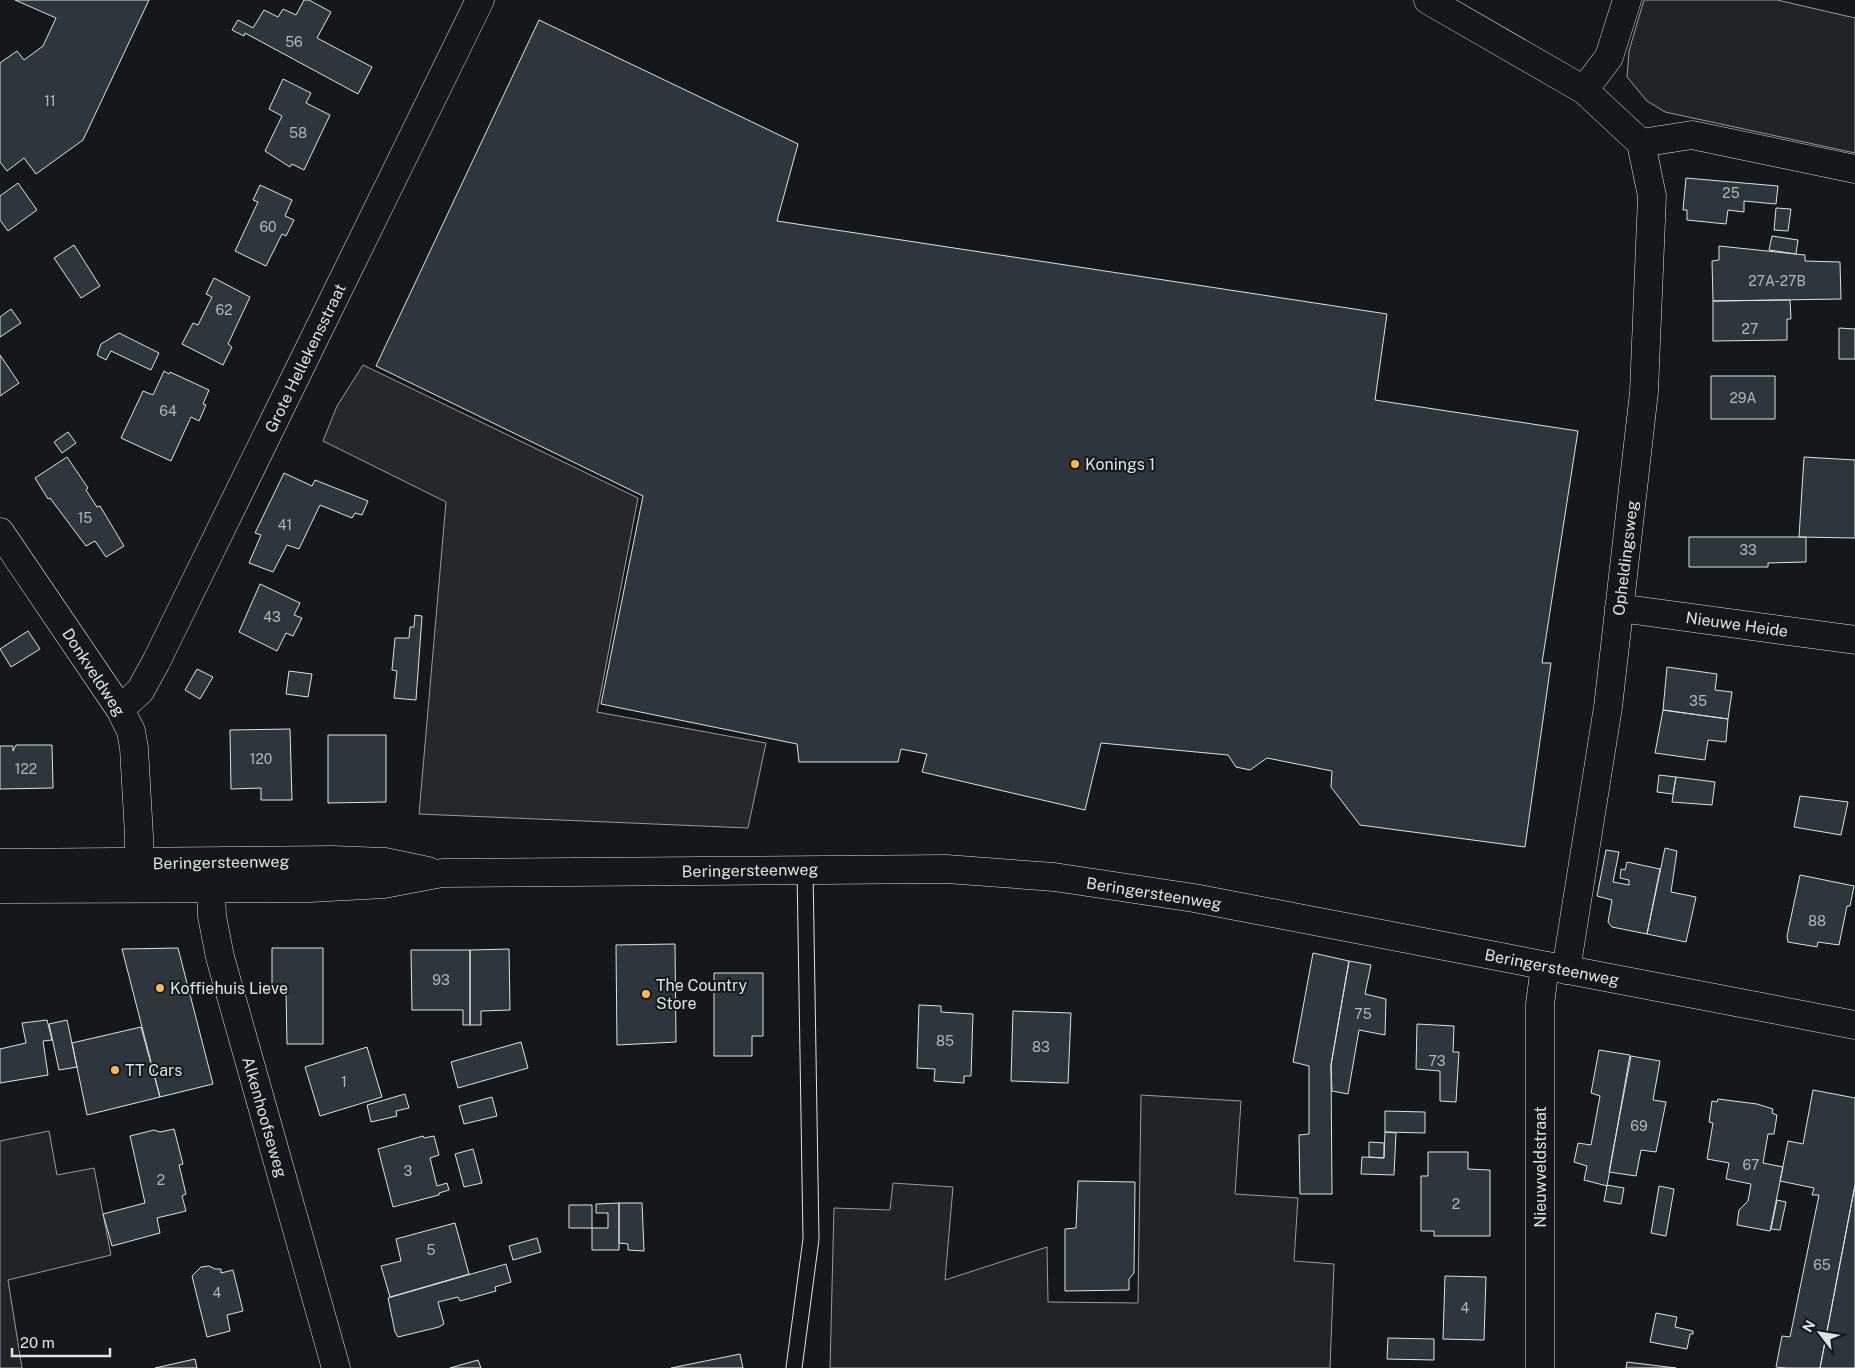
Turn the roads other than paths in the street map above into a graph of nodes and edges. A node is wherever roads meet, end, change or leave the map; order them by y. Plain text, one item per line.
1 (480, 0) edge
2 (1428, 0) edge
3 (1627, 0) edge
4 (1584, 90) junction
5 (1641, 143) junction
6 (1855, 169) edge
7 (0, 532) edge
8 (1619, 608) junction
9 (1855, 640) edge
10 (120, 709) junction
11 (0, 863) edge
12 (139, 863) junction
13 (805, 870) junction
14 (210, 876) junction
15 (0, 890) edge
16 (138, 890) junction
17 (1556, 968) junction
18 (1855, 1025) edge
19 (336, 1368) edge
20 (794, 1368) edge
21 (1540, 1368) edge

1 - 10 street, Grote Hellekensstraat
2 - 4 street
3 - 4 street
4 - 5 street
5 - 6 street
5 - 8 street, Opheldingsweg
7 - 10 street, Donkveldweg
8 - 9 street, Nieuwe Heide
8 - 17 street, Opheldingsweg
10 - 12 street, Donkveldweg
11 - 12 street, Beringersteenweg
12 - 14 street, Beringersteenweg
12 - 16 street, Donkveldweg
13 - 14 street, Beringersteenweg
13 - 17 street, Beringersteenweg
13 - 20 lane
14 - 16 street, Beringersteenweg
14 - 19 street, Alkenhoofseweg
15 - 16 street, Beringersteenweg
17 - 18 street, Beringersteenweg
17 - 21 street, Nieuwveldstraat

